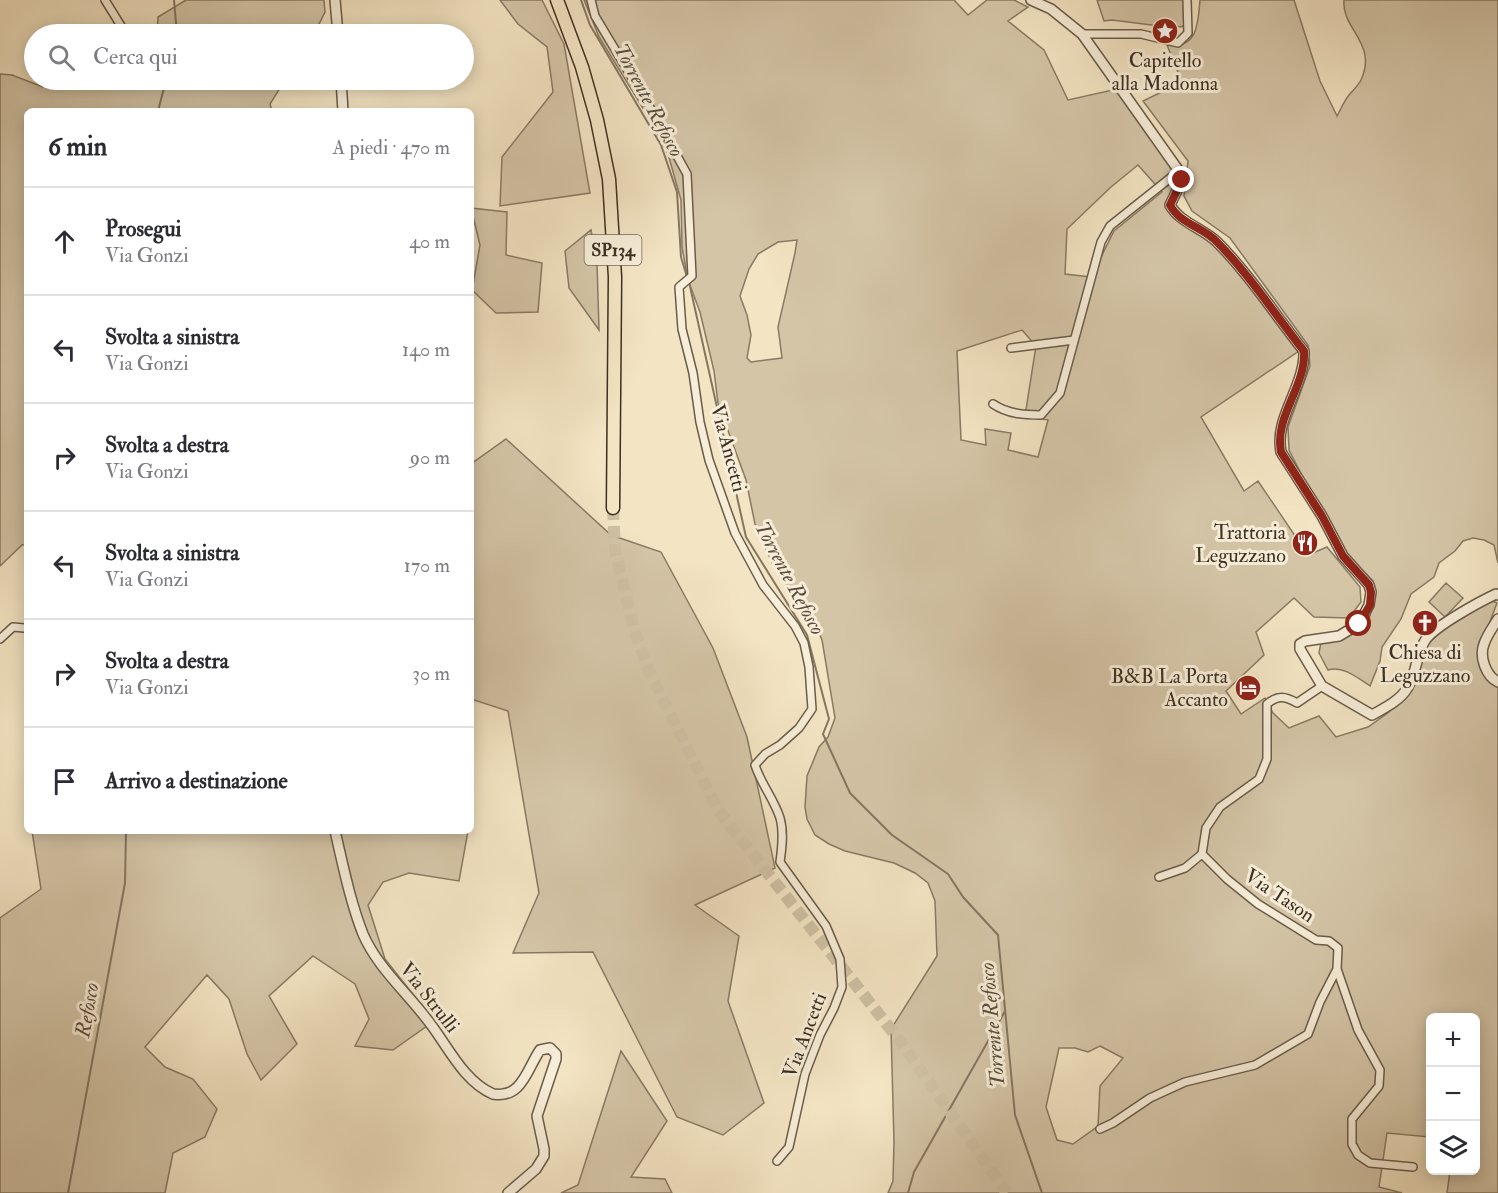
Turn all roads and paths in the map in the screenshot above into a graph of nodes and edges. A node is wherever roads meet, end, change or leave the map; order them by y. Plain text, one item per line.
1 (105, 0) edge
2 (335, 0) edge
3 (557, 0) edge
4 (591, 0) edge
5 (1031, 0) edge
6 (1187, 0) edge
7 (121, 24) edge
8 (337, 24) edge
9 (1082, 34) junction
10 (342, 90) edge
11 (343, 108) edge
12 (1179, 171) junction
13 (1074, 339) junction
14 (1011, 348) dead end
15 (993, 405) dead end
16 (612, 508) tunnel mouth
17 (1497, 594) edge
18 (1498, 619) edge
19 (24, 627) dead end
20 (0, 639) edge
21 (1498, 682) edge
22 (1322, 686) junction
23 (335, 834) edge
24 (1202, 854) junction
25 (1159, 877) dead end
26 (1337, 969) junction
27 (1100, 1129) dead end
28 (777, 1161) dead end
29 (1413, 1167) dead end
30 (508, 1193) edge

1 - 7 street
2 - 8 street
3 - 16 highway, SP134
4 - 28 street, Via Ancetti
5 - 9 street
6 - 9 street
9 - 12 street
10 - 11 street
12 - 13 street
12 - 22 street
13 - 14 street
13 - 15 street
17 - 22 street
18 - 21 street
19 - 20 street
22 - 24 street
23 - 30 street, Via Strulli
24 - 25 street
24 - 26 street, Via Tason
26 - 27 street
26 - 29 street, Via Tason

